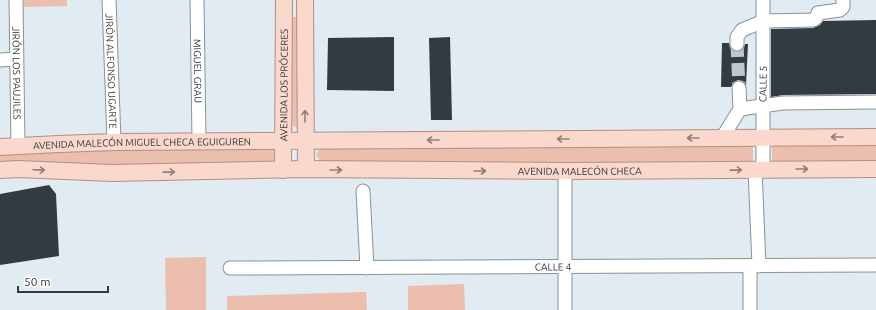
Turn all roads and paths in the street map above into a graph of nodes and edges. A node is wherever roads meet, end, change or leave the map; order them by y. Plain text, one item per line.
1 (16, 0) edge
2 (109, 0) edge
3 (198, 0) edge
4 (763, 0) edge
5 (843, 0) edge
6 (284, 6) edge
7 (305, 6) edge
8 (764, 21) junction
9 (737, 44) tunnel mouth
10 (16, 59) junction
11 (0, 60) edge
12 (739, 88) tunnel mouth
13 (876, 102) edge
14 (762, 106) junction
15 (740, 109) junction
16 (763, 137) junction
17 (876, 137) edge
18 (722, 138) junction
19 (199, 141) junction
20 (283, 141) junction
21 (305, 141) junction
22 (114, 142) junction
23 (18, 146) junction
24 (0, 147) edge
25 (306, 169) junction
26 (759, 169) junction
27 (876, 169) edge
28 (0, 170) edge
29 (283, 170) junction
30 (565, 171) junction
31 (363, 191) dead end
32 (876, 265) edge
33 (755, 266) junction
34 (230, 268) dead end
35 (367, 268) junction
36 (564, 268) junction
37 (565, 310) edge
38 (750, 310) edge

1 - 10 street, JIRÓN LOS PAUJILES
2 - 22 street, JIRÓN ALFONSO UGARTE
3 - 19 street, MIGUEL GRAU
4 - 8 street, CALLE 5
5 - 8 street
6 - 7 main road
6 - 20 main road, AVENIDA LOS PRÓCERES
21 -> 7 main road
8 - 9 street
8 - 14 street, CALLE 5
10 - 11 street
10 - 23 street, JIRÓN LOS PAUJILES
12 - 15 street
13 - 14 street
14 - 15 street
14 - 16 street, CALLE 5
15 - 18 street
17 -> 16 main road
16 - 18 main road
16 - 26 street, CALLE 5
18 -> 21 main road
19 - 20 main road, AVENIDA MALECÓN MIGUEL CHECA EGUIGUREN
19 - 22 main road, AVENIDA MALECÓN MIGUEL CHECA EGUIGUREN
20 - 21 main road
20 - 29 main road, AVENIDA LOS PRÓCERES
21 - 25 main road
22 - 23 main road, AVENIDA MALECÓN MIGUEL CHECA EGUIGUREN
23 - 24 main road, AVENIDA MALECÓN MIGUEL CHECA EGUIGUREN
25 - 29 main road, AVENIDA MALECÓN CHECA
25 -> 30 main road, AVENIDA MALECÓN CHECA
26 -> 27 main road, AVENIDA MALECÓN CHECA
30 -> 26 main road, AVENIDA MALECÓN CHECA
26 - 33 street, CALLE 5
28 -> 29 main road
30 - 36 street
31 - 35 street
32 - 33 street, CALLE 4
33 - 36 street, CALLE 4
33 - 38 street, CALLE 5
34 - 35 street, CALLE 4
35 - 36 street, CALLE 4
36 - 37 street

